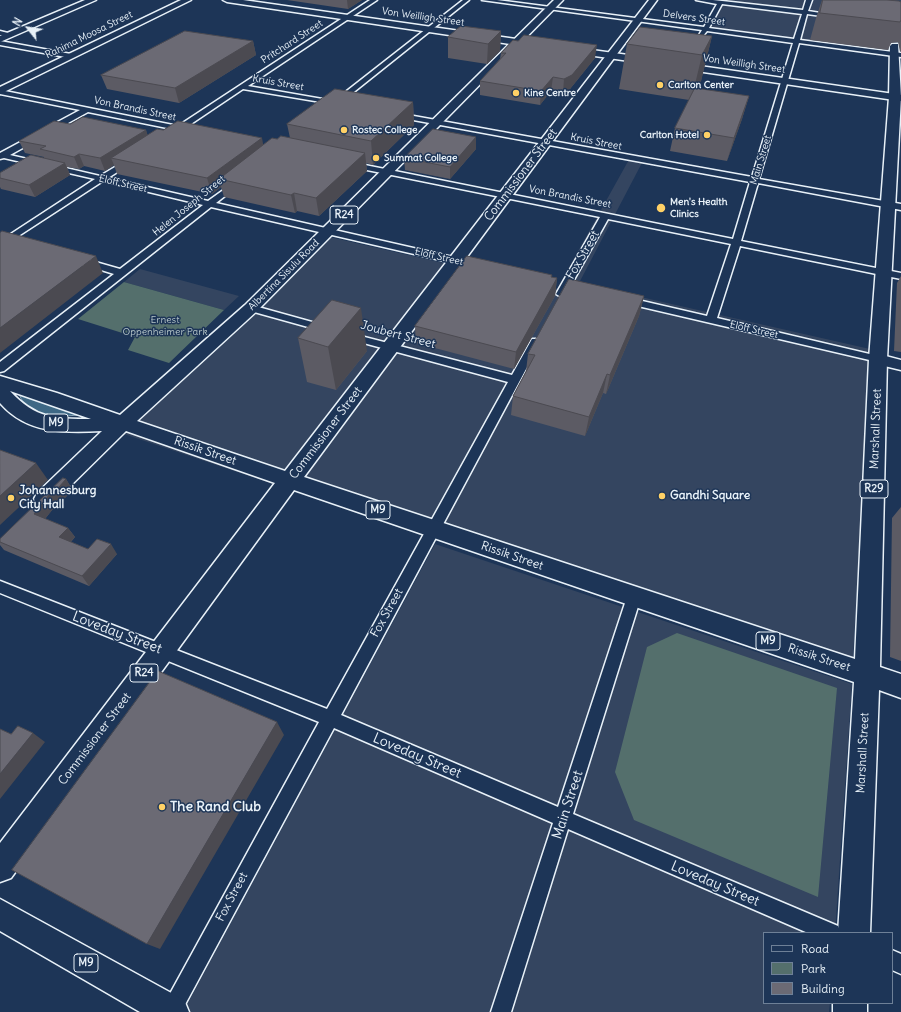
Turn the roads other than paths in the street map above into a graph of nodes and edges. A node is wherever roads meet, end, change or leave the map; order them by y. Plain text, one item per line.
1 (92, 0) edge
2 (187, 0) edge
3 (227, 0) edge
4 (374, 0) edge
5 (466, 0) edge
6 (485, 0) edge
7 (653, 0) edge
8 (699, 0) edge
9 (809, 0) edge
10 (720, 3) junction
11 (555, 4) edge
12 (806, 13) junction
13 (844, 17) edge
14 (347, 18) junction
15 (638, 20) junction
16 (428, 29) junction
17 (706, 29) junction
18 (0, 33) edge
19 (10, 35) junction
20 (0, 39) edge
21 (797, 41) junction
22 (516, 42) junction
23 (699, 42) edge
24 (0, 43) edge
25 (545, 46) edge
26 (560, 48) edge
27 (897, 52) edge
28 (71, 56) junction
29 (611, 56) junction
30 (786, 81) junction
31 (241, 87) junction
32 (0, 91) edge
33 (898, 97) edge
34 (339, 105) junction
35 (86, 110) junction
36 (323, 113) edge
37 (389, 114) edge
38 (434, 122) junction
39 (178, 129) junction
40 (194, 132) edge
41 (166, 137) edge
42 (897, 140) edge
43 (545, 143) junction
44 (140, 154) edge
45 (1, 156) edge
46 (339, 162) edge
47 (386, 172) junction
48 (102, 179) junction
49 (240, 179) edge
50 (755, 181) junction
51 (506, 195) junction
52 (210, 204) junction
53 (895, 206) edge
54 (606, 215) junction
55 (328, 231) junction
56 (2, 241) edge
57 (736, 243) junction
58 (21, 244) edge
59 (456, 260) junction
60 (79, 261) edge
61 (478, 266) edge
62 (123, 273) junction
63 (892, 274) edge
64 (619, 298) edge
65 (555, 306) edge
66 (251, 308) junction
67 (711, 320) junction
68 (541, 333) edge
69 (391, 347) junction
70 (878, 359) junction
71 (901, 364) edge
72 (0, 368) edge
73 (516, 380) junction
74 (0, 382) edge
75 (0, 391) edge
76 (123, 423) junction
77 (291, 480) junction
78 (28, 514) edge
79 (433, 529) junction
80 (0, 586) edge
81 (634, 597) junction
82 (161, 650) junction
83 (866, 674) junction
84 (901, 686) edge
85 (329, 718) junction
86 (564, 820) junction
87 (0, 867) edge
88 (0, 914) edge
89 (828, 932) edge
90 (854, 932) edge
91 (171, 1012) edge
92 (501, 1012) edge

1 - 19 main road
2 - 28 main road, Rahima Moosa Street
3 - 14 main road, Von Weilligh Street
4 - 14 street, Pritchard Street
5 - 16 street
6 - 11 street, Delvers Street
7 - 15 main road, Commissioner Street / R24
8 - 10 street
9 - 12 street, Main Street
10 - 12 street
10 - 17 street
11 - 15 street, Delvers Street
11 - 22 main road, Albertina Sisulu Road / R24
12 - 13 street
12 - 21 street, Main Street
14 - 16 main road, Von Weilligh Street
14 - 31 street, Pritchard Street
15 - 17 street, Delvers Street
15 - 29 main road, Commissioner Street / R24
16 - 22 main road, Von Weilligh Street
16 - 34 street
17 - 21 street, Delvers Street
17 - 23 street
18 - 19 street
19 - 20 main road
21 - 27 street, Delvers Street
21 - 30 street, Main Street
22 - 25 main road, Von Weilligh Street
22 - 38 main road, Albertina Sisulu Road / R24
24 - 28 street
26 - 29 main road, Von Weilligh Street
27 - 33 main road, Marshall Street / R29
28 - 32 main road, Rahima Moosa Street
29 - 30 main road, Von Weilligh Street
29 - 43 main road, Commissioner Street / R24
30 - 33 main road, Von Weilligh Street
30 - 50 street, Main Street
31 - 34 street, Kruis Street
31 - 39 street, Pritchard Street
32 - 35 street, Von Brandis Street
33 - 42 main road, Marshall Street / R29
34 - 36 street
35 - 39 street, Von Brandis Street
35 - 45 street
37 - 38 street, Kruis Street
38 - 43 street, Kruis Street
38 - 47 main road, Albertina Sisulu Road / R24
39 - 40 street, Von Brandis Street
39 - 41 street, Pritchard Street
42 - 53 main road, Marshall Street / R29
43 - 50 street, Kruis Street
43 - 51 main road, Commissioner Street / R24
44 - 48 street
45 - 48 street, Eloff Street
46 - 47 street, Von Brandis Street
47 - 51 street, Von Brandis Street
47 - 55 main road, Albertina Sisulu Road / R24
48 - 52 street, Eloff Street
48 - 56 street
49 - 52 street, Helen Joseph Street
50 - 53 street, Kruis Street
50 - 57 street, Main Street
51 - 54 street, Von Brandis Street
51 - 59 main road, Commissioner Street / R24
52 - 55 street, Eloff Street
52 - 62 street, Helen Joseph Street
53 - 63 main road, Marshall Street / R29
54 - 57 street, Von Brandis Street
54 - 65 street, Fox Street
55 - 59 street, Eloff Street
55 - 66 main road, Albertina Sisulu Road / R24
56 - 58 street
57 - 63 street, Von Brandis Street
57 - 67 street, Main Street
59 - 61 street, Eloff Street
59 - 69 main road, Commissioner Street / R24
60 - 62 street
62 - 72 street, Helen Joseph Street
63 - 70 main road, Marshall Street / R29
64 - 67 street, Eloff Street
66 - 69 street, Joubert Street
66 - 76 main road, Albertina Sisulu Road / R24
67 - 70 street, Eloff Street
68 - 73 street, Fox Street
69 - 73 street, Joubert Street
69 - 77 main road, Commissioner Street / R24
70 - 71 main road, Eloff Street
70 - 83 main road, Marshall Street / R29
73 - 79 street, Fox Street
74 - 76 main road, Rissik Street / M9
75 - 76 main road, Rissik Street / M9
76 - 77 main road, Rissik Street / M9
76 - 78 main road, Albertina Sisulu Road / R24
77 - 79 main road, Rissik Street / M9
77 - 82 main road, Commissioner Street / R24
79 - 81 main road, Rissik Street / M9
79 - 85 street, Fox Street
80 - 82 street, Loveday Street
81 - 83 main road, Rissik Street / M9
81 - 86 street, Main Street
82 - 85 street, Loveday Street
82 - 87 main road, Commissioner Street / R24
83 - 84 main road, Rissik Street / M9
83 - 90 main road, Marshall Street / R29
85 - 86 street, Loveday Street
85 - 91 street, Fox Street
86 - 89 street, Loveday Street
86 - 92 street, Main Street
88 - 91 main road, M9

